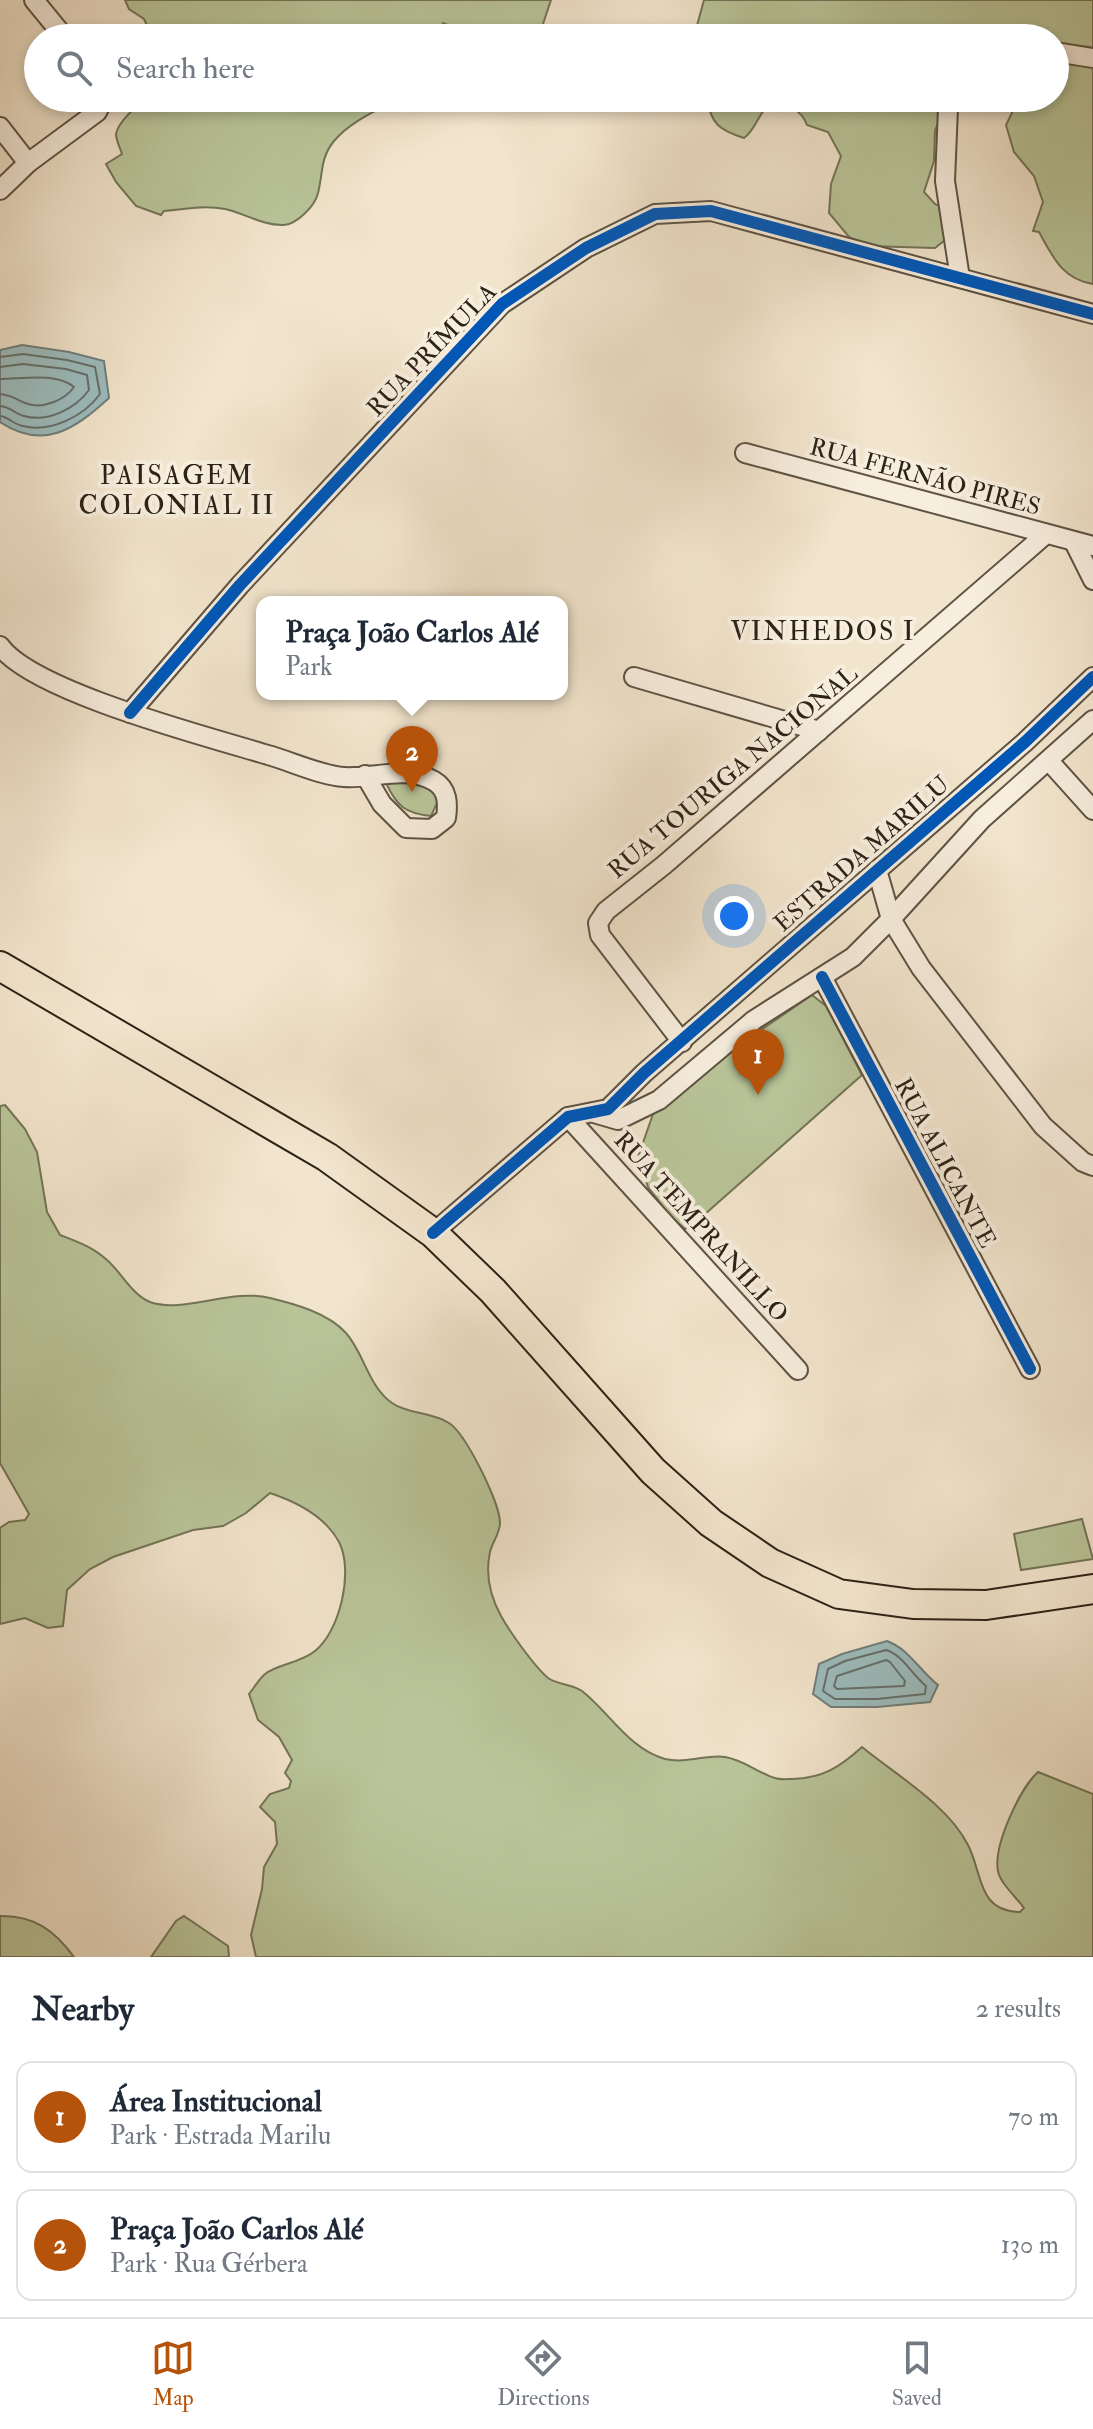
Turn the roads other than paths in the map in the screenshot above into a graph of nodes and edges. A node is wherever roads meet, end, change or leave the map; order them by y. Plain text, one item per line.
1 (34, 0) edge
2 (54, 24) edge
3 (1069, 54) edge
4 (1093, 58) edge
5 (97, 112) edge
6 (948, 112) edge
7 (0, 127) edge
8 (28, 163) junction
9 (0, 190) edge
10 (960, 278) junction
11 (1093, 314) edge
12 (745, 453) dead end
13 (1046, 534) junction
14 (1084, 544) edge
15 (1093, 580) edge
16 (0, 646) edge
17 (634, 677) dead end
18 (1093, 677) edge
19 (130, 713) junction
20 (1093, 720) edge
21 (819, 731) junction
22 (1049, 761) junction
23 (365, 775) dead end
24 (1093, 810) edge
25 (877, 870) junction
26 (891, 919) junction
27 (0, 966) edge
28 (822, 977) junction
29 (682, 1042) junction
30 (588, 1111) junction
31 (568, 1117) junction
32 (1093, 1166) edge
33 (433, 1233) junction
34 (1030, 1369) dead end
35 (798, 1370) dead end
36 (1093, 1589) edge

1 - 2 street
3 - 4 street
5 - 8 street
6 - 10 street
7 - 8 street
8 - 9 street
10 - 11 street, RUA PRÍMULA
10 - 19 street, RUA PRÍMULA
12 - 13 street, RUA FERNÃO PIRES
13 - 14 street, RUA FERNÃO PIRES
13 - 21 street, RUA TOURIGA NACIONAL
14 - 15 street
16 - 19 street
17 - 21 street
18 - 25 street, ESTRADA MARILU
19 - 23 street
20 - 22 street
21 - 29 street, RUA TOURIGA NACIONAL
22 - 24 street
22 - 26 street
25 - 26 street
25 - 29 street, ESTRADA MARILU
26 - 28 street
26 - 32 street
27 - 33 main road
28 - 30 street
28 - 34 street, RUA ALICANTE
29 - 30 street, ESTRADA MARILU
30 - 31 street, ESTRADA MARILU
31 - 33 street, ESTRADA MARILU
31 - 35 street, RUA TEMPRANILLO
33 - 36 main road

